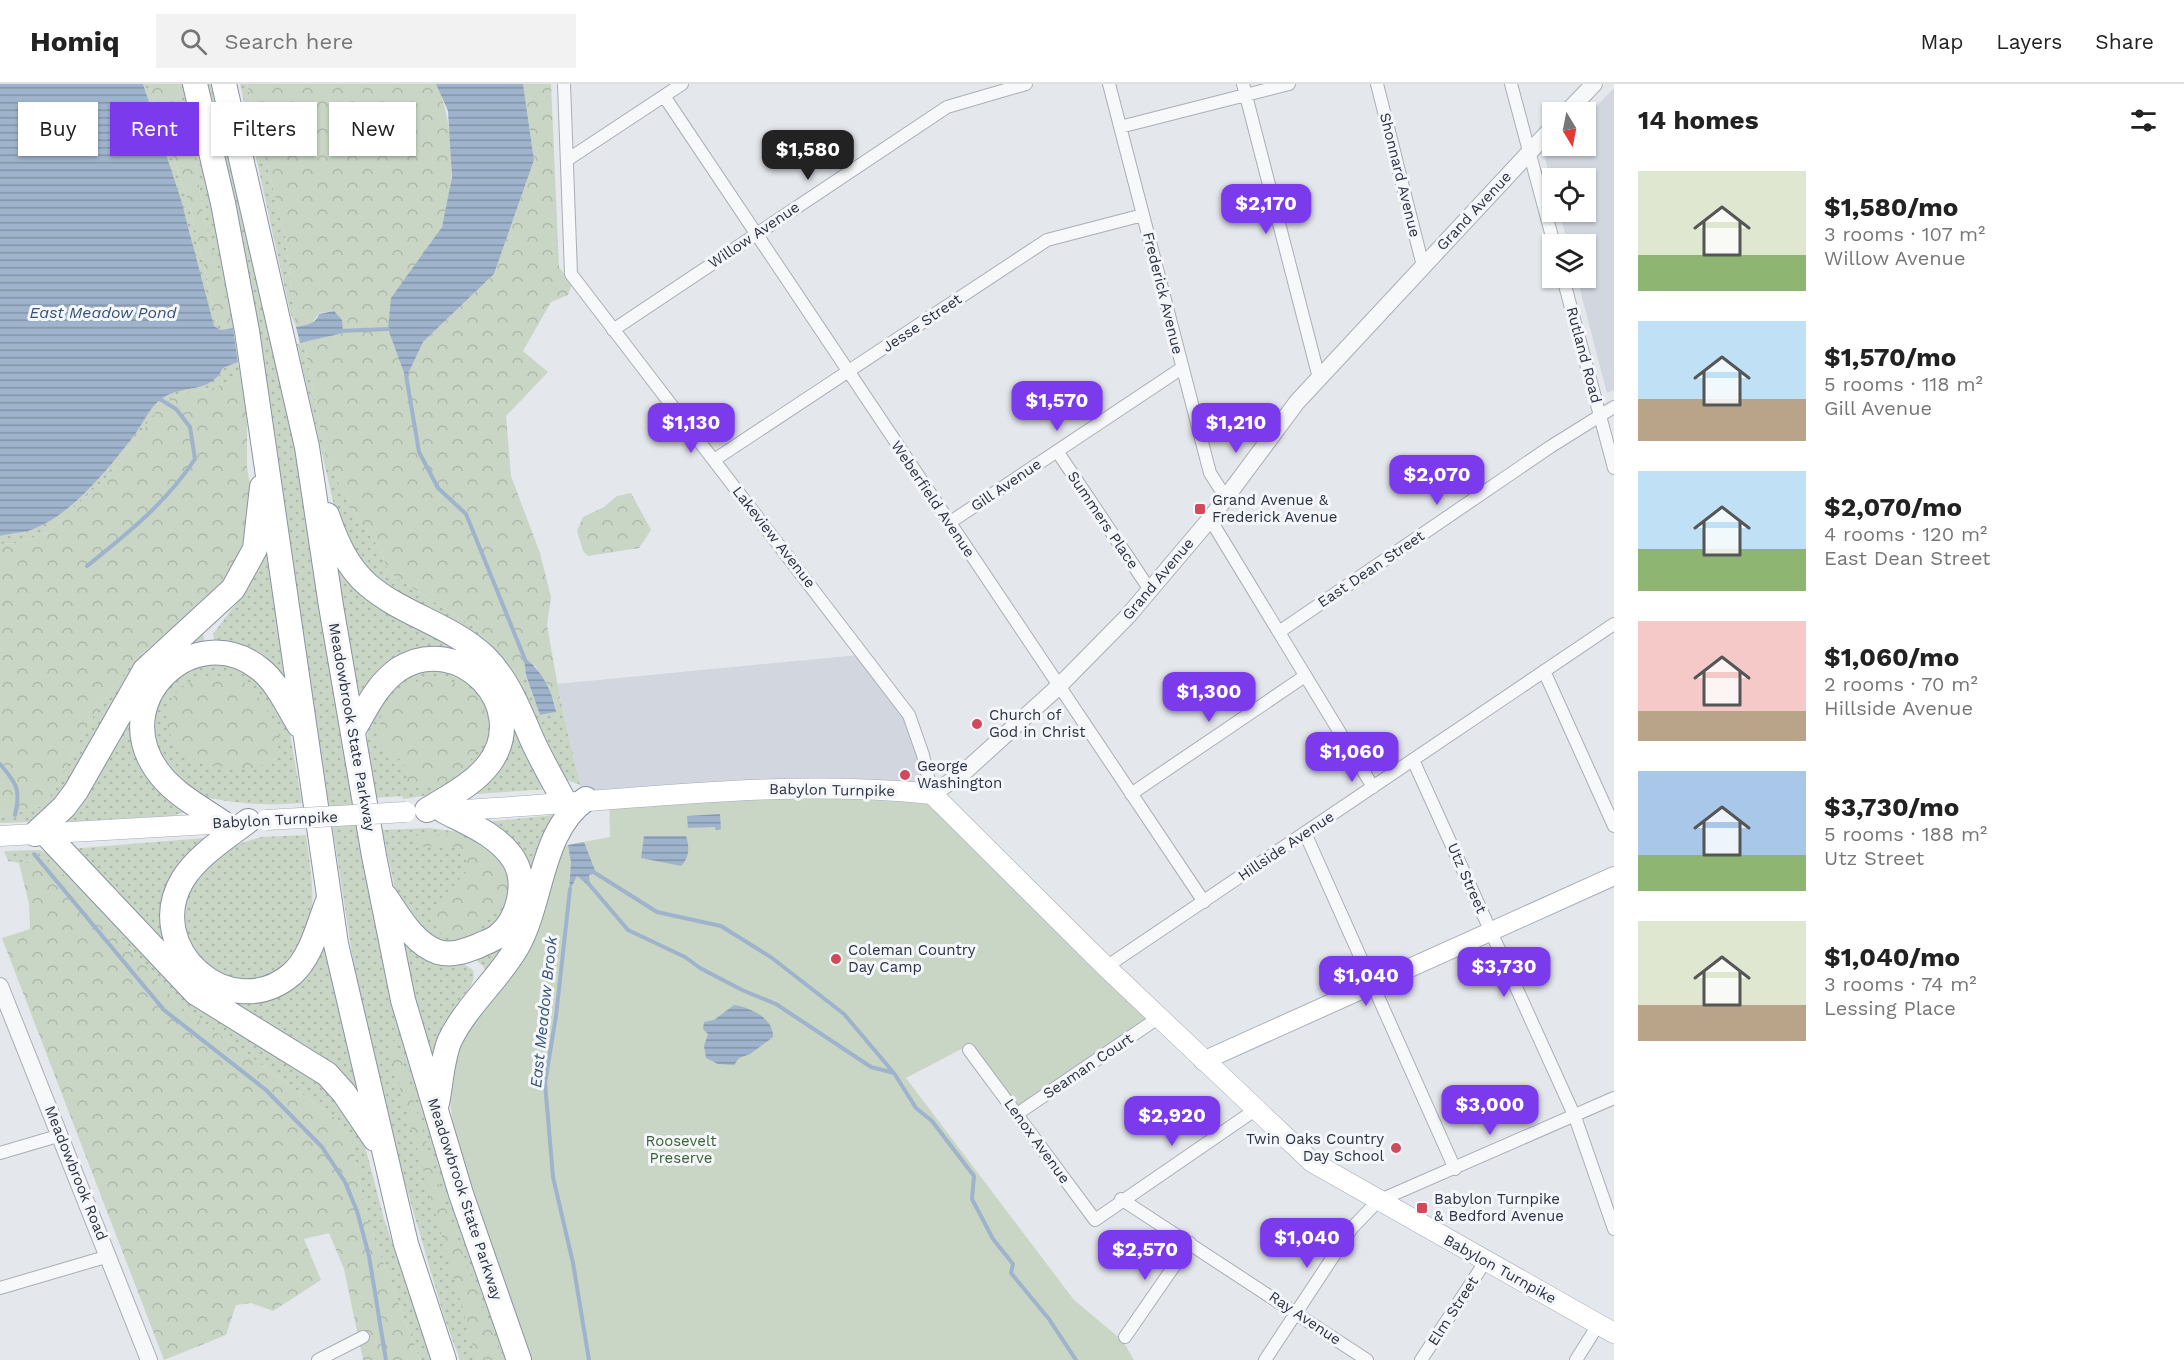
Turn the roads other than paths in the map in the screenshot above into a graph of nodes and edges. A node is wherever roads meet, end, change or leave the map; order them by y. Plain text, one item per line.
1 (195, 84) edge
2 (224, 84) edge
3 (564, 84) edge
4 (682, 84) edge
5 (1026, 84) edge
6 (1109, 84) edge
7 (1289, 84) edge
8 (1377, 84) edge
9 (1511, 84) edge
10 (1594, 84) edge
11 (1244, 90) edge
12 (664, 96) junction
13 (1577, 102) edge
14 (1120, 127) junction
15 (1542, 139) edge
16 (1529, 153) junction
17 (567, 160) junction
18 (1143, 215) junction
19 (756, 234) junction
20 (1551, 234) edge
21 (1423, 266) junction
22 (1566, 288) edge
23 (613, 330) junction
24 (1182, 368) junction
25 (848, 372) junction
26 (1319, 378) junction
27 (1614, 407) edge
28 (1600, 416) junction
29 (1057, 451) junction
30 (714, 460) junction
31 (266, 462) junction
32 (310, 467) junction
33 (1614, 468) edge
34 (1226, 498) junction
35 (1210, 519) junction
36 (949, 523) junction
37 (1150, 590) junction
38 (216, 604) junction
39 (1614, 624) edge
40 (1279, 632) junction
41 (217, 651) junction
42 (1544, 671) junction
43 (1305, 676) junction
44 (1058, 687) junction
45 (353, 731) junction
46 (303, 732) junction
47 (1413, 760) junction
48 (1373, 787) junction
49 (932, 794) junction
50 (1131, 794) junction
51 (575, 800) junction
52 (426, 811) junction
53 (257, 821) junction
54 (223, 823) junction
55 (1614, 826) edge
56 (1305, 833) junction
57 (40, 834) junction
58 (0, 836) edge
59 (1614, 876) edge
60 (381, 890) junction
61 (328, 898) junction
62 (1204, 902) junction
63 (1491, 931) junction
64 (461, 953) junction
65 (1106, 968) junction
66 (1372, 984) junction
67 (0, 986) edge
68 (476, 999) junction
69 (1158, 1018) junction
70 (969, 1050) dead end
71 (1203, 1061) junction
72 (1614, 1098) edge
73 (436, 1107) junction
74 (1255, 1110) junction
75 (1017, 1114) junction
76 (1575, 1117) junction
77 (61, 1135) junction
78 (381, 1148) junction
79 (0, 1153) edge
80 (1455, 1168) junction
81 (1121, 1200) junction
82 (1378, 1201) junction
83 (1614, 1229) edge
84 (1190, 1243) junction
85 (109, 1256) junction
86 (1485, 1262) junction
87 (0, 1288) edge
88 (1296, 1313) junction
89 (1608, 1329) edge
90 (363, 1337) dead end
91 (1125, 1337) dead end
92 (149, 1360) edge
93 (318, 1360) edge
94 (444, 1360) edge
95 (519, 1360) edge
96 (1264, 1360) edge
97 (1367, 1360) edge
98 (1421, 1360) edge
99 (1576, 1360) edge

1 - 31 highway
2 - 32 highway, Meadowbrook State Parkway
3 - 17 street, Lakeview Avenue
4 - 12 street
5 - 19 street, Willow Avenue
6 - 14 street, Frederick Avenue
7 - 11 street
8 - 21 street, Shonnard Avenue
9 - 16 street
10 - 13 street
11 - 14 street
11 - 26 street
12 - 17 street
12 - 19 street, Weberfield Avenue
14 - 18 street, Frederick Avenue
15 - 16 street, Grand Avenue
16 - 20 street
16 - 21 street, Grand Avenue
17 - 23 street, Lakeview Avenue
18 - 24 street, Frederick Avenue
18 - 25 street, Jesse Street
19 - 23 street, Willow Avenue
19 - 25 street, Weberfield Avenue
21 - 26 street, Grand Avenue
22 - 28 street, Rutland Road
23 - 30 street, Lakeview Avenue
24 - 29 street, Gill Avenue
24 - 34 street, Frederick Avenue
25 - 30 street, Jesse Street
25 - 36 street, Weberfield Avenue
26 - 34 street, Grand Avenue
27 - 28 street, East Dean Street
28 - 33 street, Rutland Road
28 - 40 street, East Dean Street
29 - 36 street, Gill Avenue
29 - 37 street, Summers Place
30 - 49 street, Lakeview Avenue
31 - 38 highway
31 - 46 highway
32 - 45 highway, Meadowbrook State Parkway
32 - 51 highway
34 - 35 street, Grand Avenue
35 - 37 street, Grand Avenue
35 - 40 street
36 - 44 street, Weberfield Avenue
37 - 44 street, Grand Avenue
38 - 41 highway
38 - 57 highway
39 - 42 street, Hillside Avenue
40 - 43 street
41 - 46 highway
41 - 54 highway
42 - 47 street, Hillside Avenue
42 - 55 street
43 - 48 street
43 - 50 street
44 - 49 street, Grand Avenue
44 - 50 street, Weberfield Avenue
45 - 52 highway
45 - 60 highway, Meadowbrook State Parkway
46 - 61 highway
47 - 48 street, Hillside Avenue
47 - 63 street, Utz Street
48 - 56 street, Hillside Avenue
49 - 51 main road, Babylon Turnpike
49 - 65 main road, Babylon Turnpike
50 - 62 street, Weberfield Avenue
51 - 52 main road, Babylon Turnpike
51 - 68 highway
52 - 53 main road, Babylon Turnpike, bridge
52 - 64 highway
53 - 54 main road, Babylon Turnpike
53 - 61 highway
54 - 57 main road, Babylon Turnpike
56 - 62 street, Hillside Avenue
56 - 66 street
57 - 58 main road, Babylon Turnpike
57 - 78 highway
59 - 63 main road
60 - 64 highway
60 - 73 highway, Meadowbrook State Parkway
61 - 78 highway
62 - 65 street, Hillside Avenue
63 - 66 main road
63 - 76 street, Utz Street
64 - 68 highway
65 - 69 main road, Babylon Turnpike
66 - 71 main road
66 - 80 street
67 - 77 street, Meadowbrook Road
68 - 73 highway
69 - 71 main road, Babylon Turnpike
69 - 75 street, Seaman Court
70 - 75 street, Lenox Avenue
71 - 74 main road, Babylon Turnpike
72 - 76 street
73 - 95 highway, Meadowbrook State Parkway
74 - 81 street
74 - 82 main road, Babylon Turnpike
75 - 81 street, Lenox Avenue
76 - 80 street
76 - 83 street, Utz Street
77 - 79 street
77 - 85 street, Meadowbrook Road
78 - 94 highway
80 - 82 street
81 - 84 street, Ray Avenue
82 - 86 main road, Babylon Turnpike
82 - 88 street
84 - 88 street, Ray Avenue
84 - 91 street
85 - 87 street
85 - 92 street, Meadowbrook Road
86 - 89 main road, Babylon Turnpike
86 - 98 street, Elm Street
88 - 96 street
88 - 97 street, Ray Avenue
89 - 99 street
90 - 93 street

